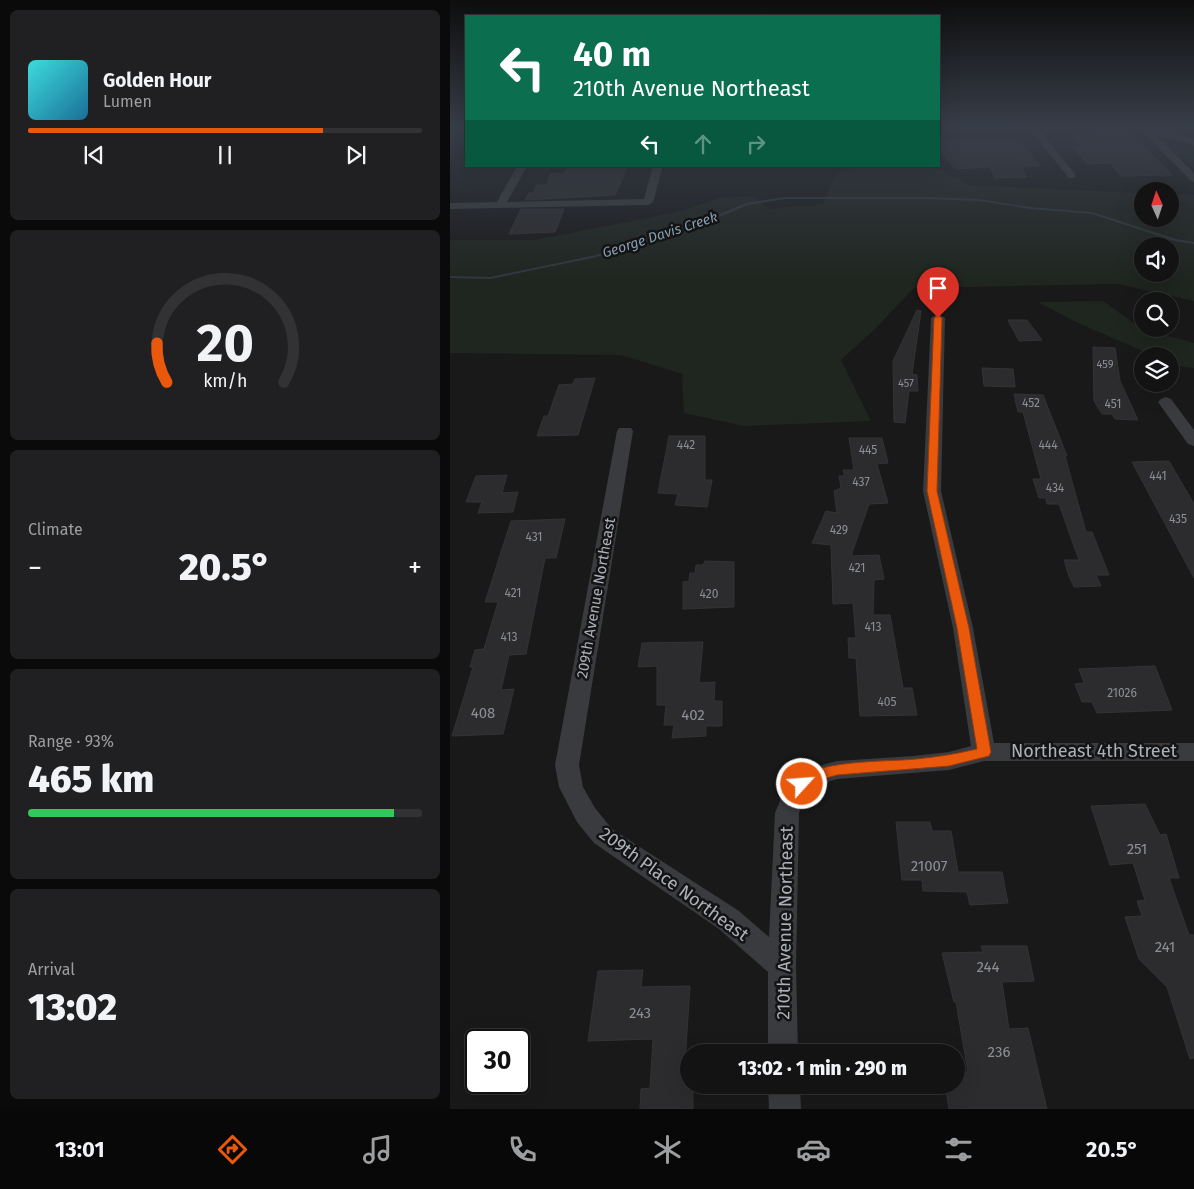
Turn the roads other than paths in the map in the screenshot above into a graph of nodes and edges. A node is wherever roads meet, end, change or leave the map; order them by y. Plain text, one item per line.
1 (515, 178) edge
2 (655, 178) edge
3 (500, 205) junction
4 (450, 206) edge
5 (938, 318) dead end
6 (1166, 402) dead end
7 (625, 431) dead end
8 (1194, 441) edge
9 (984, 752) junction
10 (1194, 752) edge
11 (568, 765) joint
12 (816, 776) joint
13 (782, 966) junction
14 (783, 1044) edge
15 (784, 1094) edge
16 (785, 1109) edge

1 - 3 street
2 - 3 street
3 - 4 street
5 - 9 street
6 - 8 street
7 - 11 street, 209th Avenue Northeast
9 - 10 street, Northeast 4th Street
9 - 12 street, Northeast 4th Street
11 - 13 street, 209th Place Northeast
12 - 13 street, 210th Avenue Northeast
13 - 14 street, 210th Avenue Northeast
15 - 16 street

